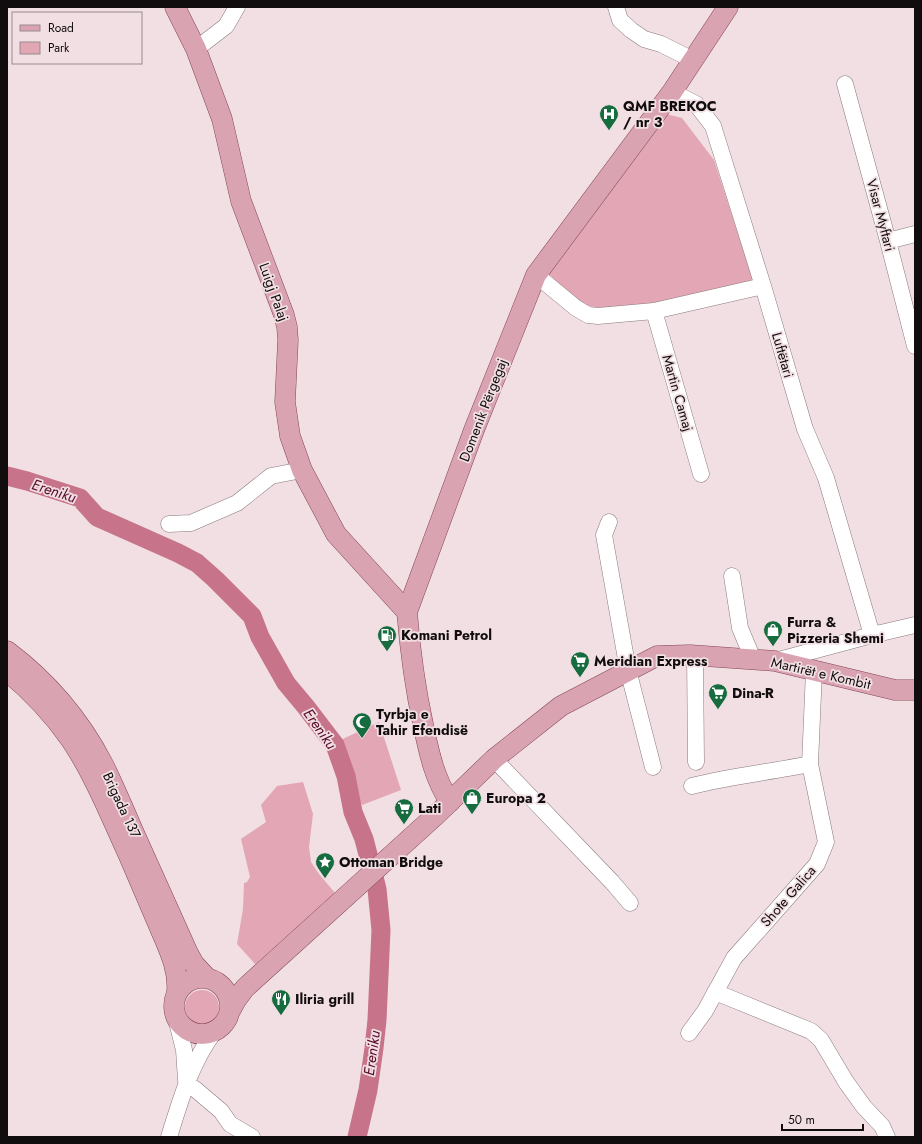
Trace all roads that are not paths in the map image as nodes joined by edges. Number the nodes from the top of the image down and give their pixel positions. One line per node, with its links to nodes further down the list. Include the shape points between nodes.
1 (175, 7): 5 (main road, Luigj Palaj)
2 (237, 7): 5 (street, via 226,26)
3 (616, 7): 6 (street, via 620,20 644,39 661,44)
4 (728, 7): 6 (main road, Domenik Përgegaj)
5 (196, 49): 15 (main road, Luigj Palaj, via 222,118 241,201 284,314 288,340 285,402 290,436)
6 (693, 60): 8 (main road, Domenik Përgegaj)
7 (845, 84): 10 (street, Visar Myftari)
8 (672, 92): 11 (main road, Domenik Përgegaj); 12 (street, Luftëtari, via 696,104 713,126)
9 (915, 234): 10 (street)
10 (888, 241): 14 (street, Visar Myftari)
11 (536, 275): 13 (street, via 567,302 588,315); 20 (main road, Domenik Përgegaj, via 474,430)
12 (763, 286): 13 (street); 22 (street, Luftëtari, via 805,428 826,478)
13 (654, 311): 16 (street, Martin Camaj)
14 (915, 346)
15 (302, 470): 18 (street, via 271,476 237,503 191,523); 20 (main road, Luigj Palaj, via 336,534)
16 (701, 474)
17 (609, 522): 27 (street, via 604,535)
18 (169, 524)
19 (732, 576): 25 (street, via 740,628)
20 (407, 612): 36 (main road, Domenik Përgegaj, via 417,694 432,766)
21 (915, 625): 22 (street)
22 (872, 634): 26 (street)
23 (7, 651): 39 (main road, Brigada 137, via 59,700 93,747 111,781 188,953 194,964)
24 (695, 655): 25 (main road, Martirët e Kombit); 27 (main road, Martirët e Kombit, via 657,656); 32 (street)
25 (753, 660): 26 (main road, Martirët e Kombit)
26 (775, 661): 29 (main road, Martirët e Kombit)
27 (628, 670): 31 (main road, Martirët e Kombit, via 561,706); 34 (street)
28 (7, 671): 40 (main road, Brigada 137, via 55,719 89,770 173,959 178,981)
29 (814, 671): 30 (main road, Martirët e Kombit, via 895,690); 33 (street, Shote Galica)
30 (915, 690)
31 (494, 759): 36 (main road, Martirët e Kombit); 37 (street)
32 (696, 762)
33 (810, 764): 35 (street); 41 (street, Shote Galica, via 826,842 817,864 734,958)
34 (653, 767)
35 (692, 786)
36 (450, 802): 38 (main road, Martirët e Kombit)
37 (630, 903)
38 (269, 967): 39 (main road, via 227,979); 42 (main road, Martirët e Kombit, via 239,994)
39 (210, 979): 40 (main road, via 190,980); 42 (main road, Brigada 137, via 227,992)
40 (177, 992): 43 (main road, Brigada 137, via 174,1001)
41 (715, 992): 45 (street, Shote Galica); 49 (street, via 811,1031 821,1040 846,1082 882,1126)
42 (230, 1011): 44 (main road, via 222,1027)
43 (176, 1018): 44 (main road, via 181,1026 193,1033); 46 (street, via 184,1050)
44 (214, 1032): 46 (street)
45 (689, 1033)
46 (186, 1084): 47 (street); 48 (street, via 221,1111 230,1124)
47 (169, 1137)
48 (252, 1137)
49 (887, 1137)

